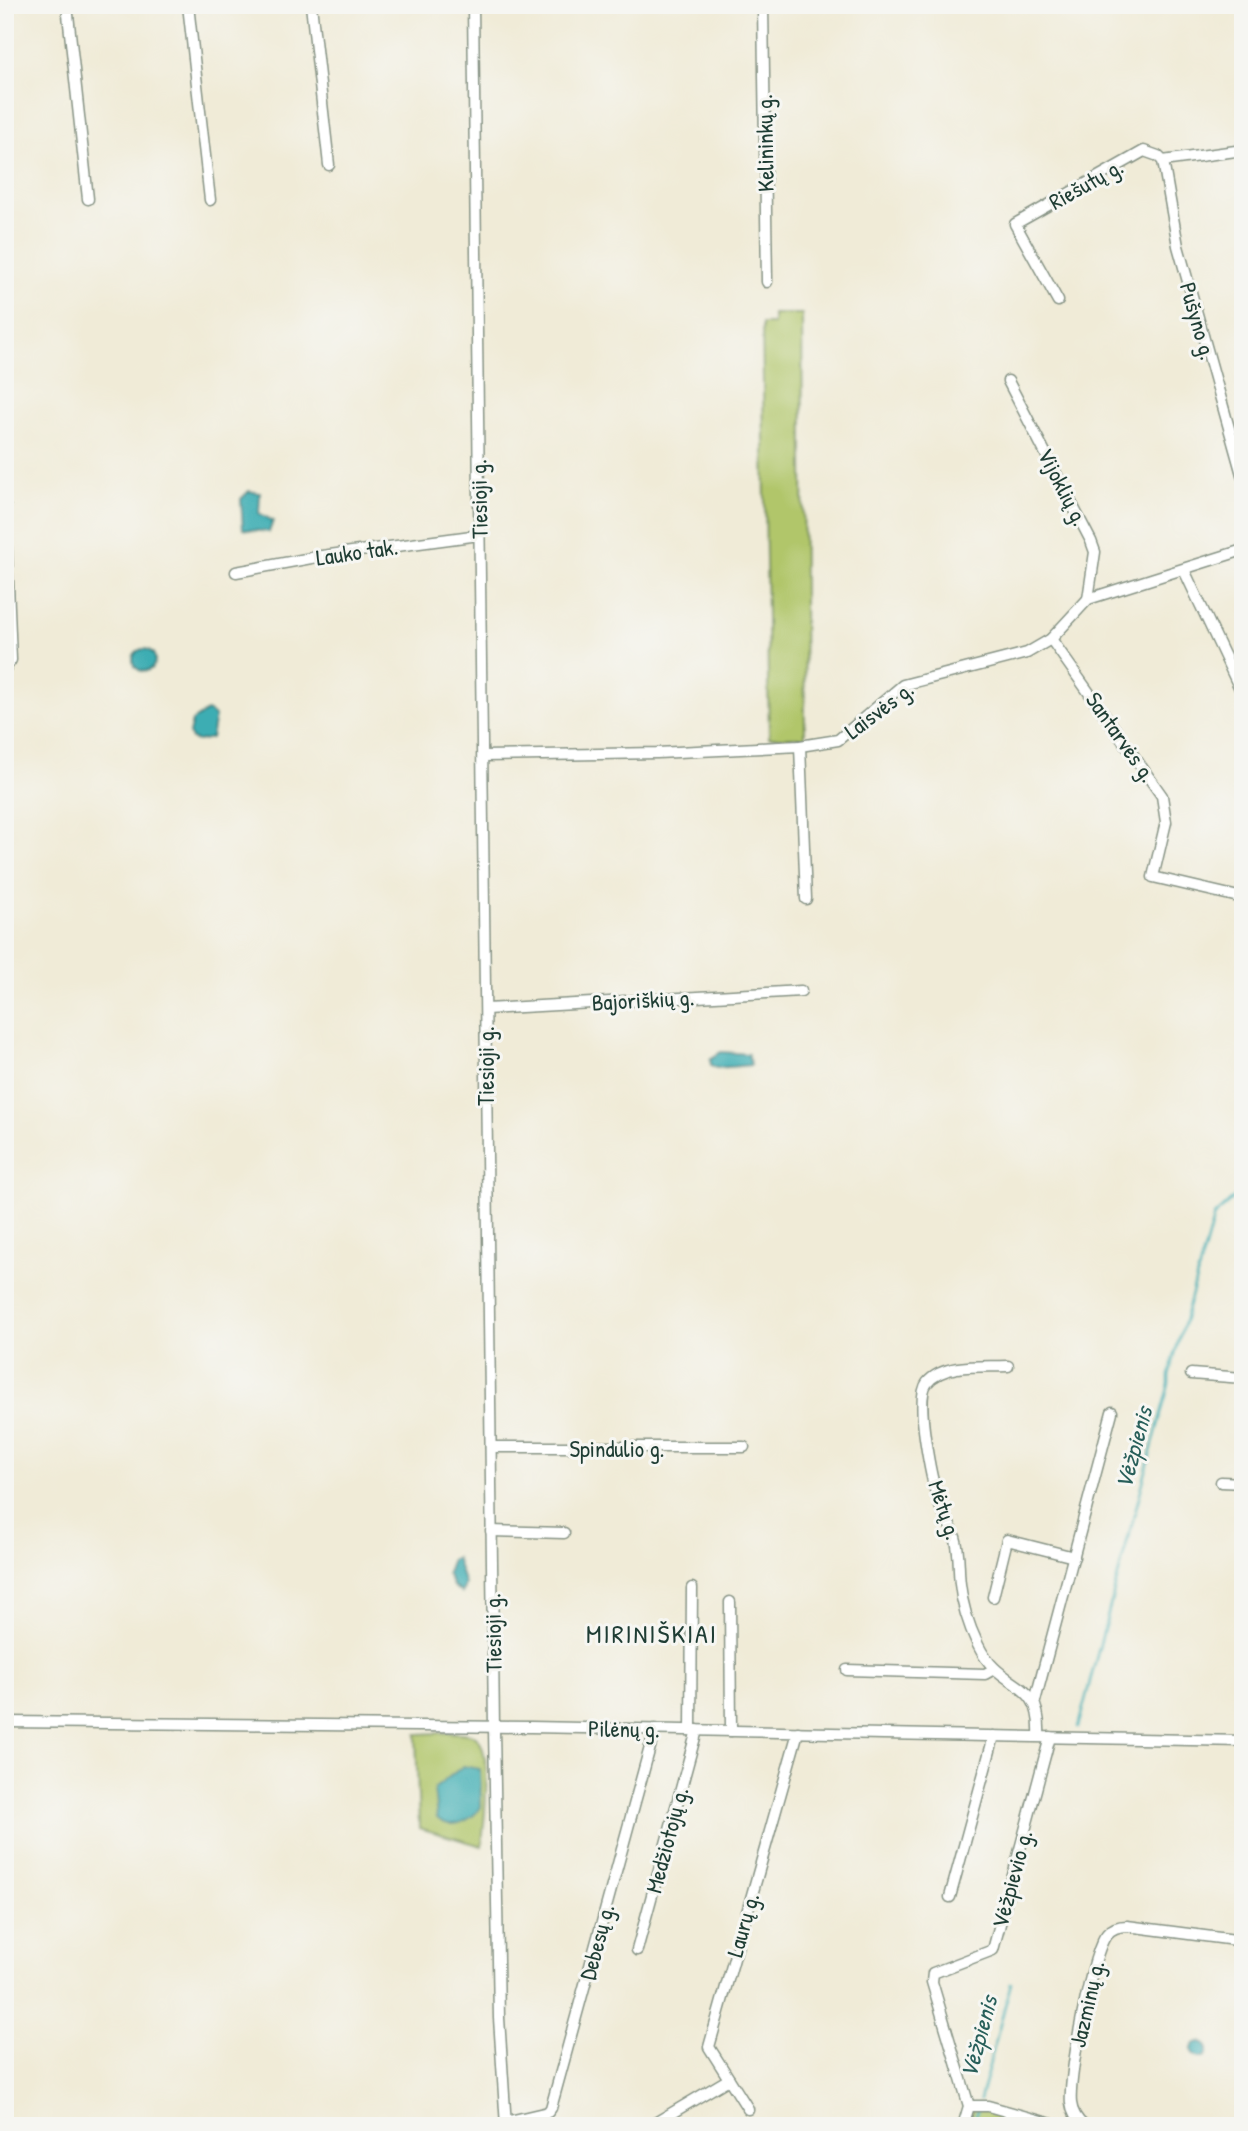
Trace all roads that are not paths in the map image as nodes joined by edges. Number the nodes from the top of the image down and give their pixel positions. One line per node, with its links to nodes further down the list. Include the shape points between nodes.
1 (67, 5): 9 (street)
2 (188, 5): 10 (street)
3 (311, 5): 8 (street)
4 (473, 5): 16 (street, Tiesioji g.)
5 (763, 5): 11 (street, Kelininkų g.)
6 (1243, 150): 7 (street, Riešutų g.)
7 (1163, 161): 12 (street, Riešutų g., via 1144,151 1015,224); 14 (street, Pušyno g., via 1178,246)
8 (330, 165)
9 (88, 199)
10 (210, 200)
11 (767, 282)
12 (1058, 301)
13 (1008, 381): 20 (street, Vijoklių g., via 1091,541 1095,552)
14 (1243, 478)
15 (5, 506): 22 (street)
16 (479, 535): 19 (street, Lauko tak.); 25 (street, Tiesioji g.)
17 (1243, 550): 18 (street)
18 (1184, 570): 20 (street); 23 (street)
19 (236, 572)
20 (1088, 599): 21 (street, Laisvės g.)
21 (1051, 639): 24 (street, Laisvės g., via 1010,660 916,680 893,693 847,735); 26 (street, Santarvės g., via 1162,796 1166,822 1153,877)
22 (8, 665)
23 (1242, 692)
24 (800, 746): 25 (street, Laisvės g.); 27 (street)
25 (483, 756): 29 (street, Tiesioji g.)
26 (1243, 898)
27 (806, 899)
28 (801, 991): 29 (street, Bajoriškių g.)
29 (486, 1009): 34 (street, Tiesioji g.)
30 (1008, 1366): 44 (street, Mėtų g., via 940,1373 926,1384 921,1405 939,1502 959,1552 966,1616)
31 (1191, 1374): 32 (street)
32 (1243, 1378)
33 (1112, 1412): 40 (street)
34 (491, 1447): 35 (street, Spindulio g.); 38 (street, Tiesioji g.)
35 (744, 1447)
36 (1221, 1482): 37 (street)
37 (1243, 1483)
38 (491, 1531): 39 (street); 48 (street, Tiesioji g.)
39 (565, 1533)
40 (1074, 1557): 42 (street, via 1007,1540); 46 (street)
41 (692, 1588): 50 (street, Medžiotojų g.)
42 (993, 1597)
43 (730, 1602): 51 (street)
44 (993, 1669): 45 (street, via 985,1674); 46 (street, Mėtų g.)
45 (847, 1670)
46 (1035, 1701): 54 (street)
47 (5, 1722): 48 (street, Pilėnų g.)
48 (494, 1728): 49 (street, Pilėnų g.); 62 (street, Tiesioji g., via 499,2018)
49 (655, 1729): 50 (street, Pilėnų g.); 62 (street, Debesų g., via 551,2108)
50 (694, 1730): 51 (street, Pilėnų g.); 58 (street, Medžiotojų g.)
51 (732, 1731): 52 (street, Pilėnų g.)
52 (798, 1732): 53 (street, Pilėnų g.); 59 (street, Laurų g., via 709,2047)
53 (994, 1736): 54 (street, Pilėnų g.); 56 (street)
54 (1044, 1736): 55 (street, Pilėnų g.); 60 (street, Vėžpievio g., via 993,1950 933,1973)
55 (1243, 1741)
56 (950, 1897)
57 (1243, 1941): 63 (street, Jazminų g., via 1127,1926 1107,1934 1097,1954 1071,2076 1071,2106)
58 (637, 1950)
59 (729, 2079): 61 (street, Laurų g.); 64 (street)
60 (968, 2106): 65 (street); 66 (street, via 988,2106)
61 (748, 2109)
62 (506, 2124)
63 (1081, 2125)
64 (650, 2126)
65 (964, 2126)
66 (1059, 2126)

